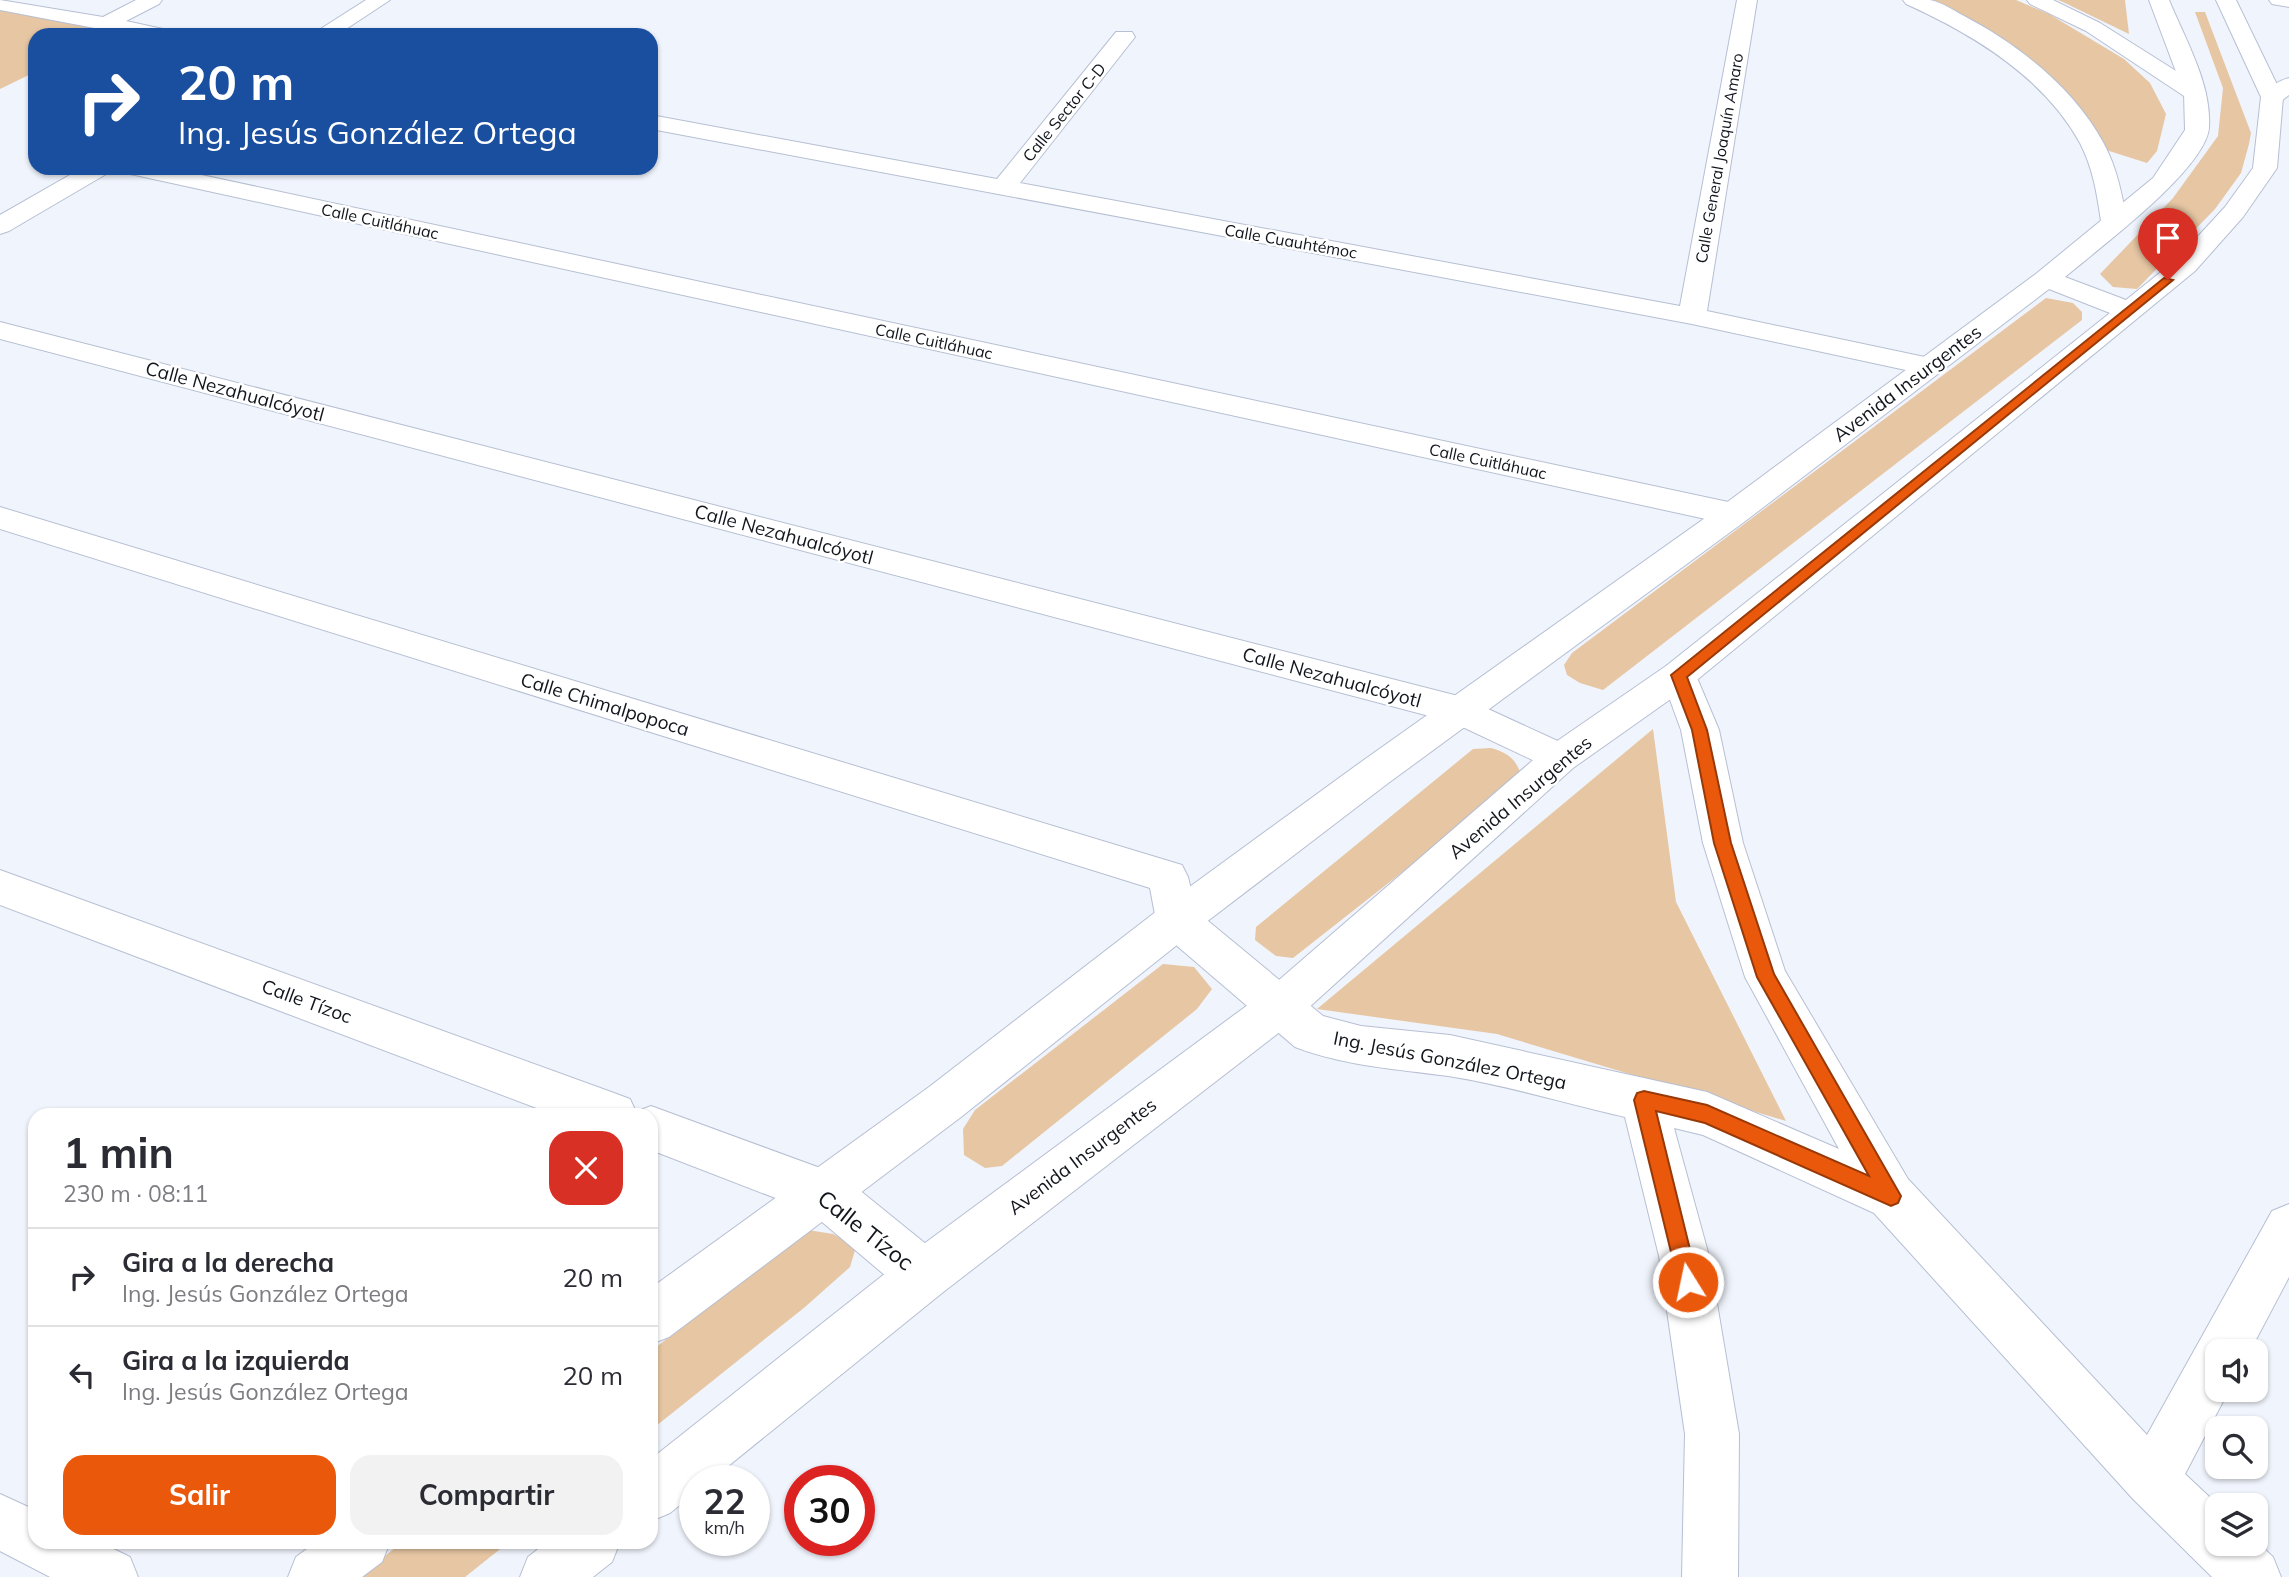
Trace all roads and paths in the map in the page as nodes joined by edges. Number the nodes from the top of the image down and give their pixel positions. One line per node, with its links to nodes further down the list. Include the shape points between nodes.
1 (152, 0): 11 (street)
2 (380, 0): 13 (street)
3 (1747, 0): 25 (street, Calle General Joaquín Amaro)
4 (1913, 0): 21 (street, via 1980,34 2027,67 2060,100 2087,135 2104,172)
5 (2037, 0): 16 (street, via 2093,27)
6 (2159, 0): 16 (street, Avenida Insurgentes)
7 (2226, 0): 15 (street, Avenida Insurgentes)
8 (2279, 0): 9 (street)
9 (2289, 1)
10 (0, 4): 11 (street)
11 (105, 24): 12 (street)
12 (126, 28)
13 (334, 28)
14 (1124, 37): 20 (street, Calle Sector C-D)
15 (2280, 91): 24 (street, Avenida Insurgentes, via 2265,168 2234,212 2186,265)
16 (2195, 93): 21 (street, Avenida Insurgentes, via 2197,130 2185,151 2162,183)
17 (658, 123): 20 (street, Calle Cuauhtémoc)
18 (87, 175): 22 (street)
19 (167, 175): 28 (street, Calle Cuitláhuac)
20 (1004, 187): 25 (street, Calle Cuauhtémoc)
21 (2114, 221): 23 (street, Avenida Insurgentes)
22 (0, 226)
23 (2046, 279): 24 (street); 27 (street, Avenida Insurgentes)
24 (2132, 311): 30 (street, Avenida Insurgentes)
25 (1692, 316): 27 (street, Calle Cuauhtémoc)
26 (0, 330): 31 (street, Calle Nezahualcóyotl)
27 (1929, 366): 28 (street, Avenida Insurgentes)
28 (1733, 514): 31 (street, Avenida Insurgentes)
29 (0, 518): 34 (street, Calle Chimalpopoca, via 1168,877)
30 (1679, 675): 32 (street, Avenida Insurgentes); 40 (street, via 1700,730 1723,843 1766,977)
31 (1462, 711): 32 (street, Calle Nezahualcóyotl); 34 (street, Avenida Insurgentes)
32 (1560, 758): 35 (street, Avenida Insurgentes)
33 (0, 887): 37 (street, Calle Tízoc)
34 (1177, 920): 35 (street, Ing. Jesús González Ortega); 39 (street, Avenida Insurgentes)
35 (1279, 1007): 36 (street, Ing. Jesús González Ortega, via 1311,1033 1349,1043 1450,1056); 42 (street, Avenida Insurgentes)
36 (1644, 1100): 40 (street, Ing. Jesús González Ortega, via 1707,1114); 58 (street, via 1684,1256 1712,1434)
37 (595, 1108)
38 (658, 1132): 39 (street, Calle Tízoc)
39 (825, 1193): 42 (street, Calle Tízoc); 43 (street, Avenida Insurgentes)
40 (1891, 1196): 46 (street)
41 (2289, 1228): 44 (street)
42 (923, 1275): 47 (street, Avenida Insurgentes)
43 (658, 1314)
44 (2229, 1339)
45 (2205, 1382): 46 (street)
46 (2152, 1480): 49 (street)
47 (658, 1488)
48 (0, 1522): 50 (street)
49 (2205, 1531)
50 (28, 1536)
51 (54, 1549): 55 (street)
52 (353, 1549): 56 (street)
53 (583, 1549): 57 (street)
54 (2231, 1556): 59 (street)
55 (110, 1577)
56 (316, 1577)
57 (548, 1577)
58 (1710, 1577)
59 (2253, 1577)

